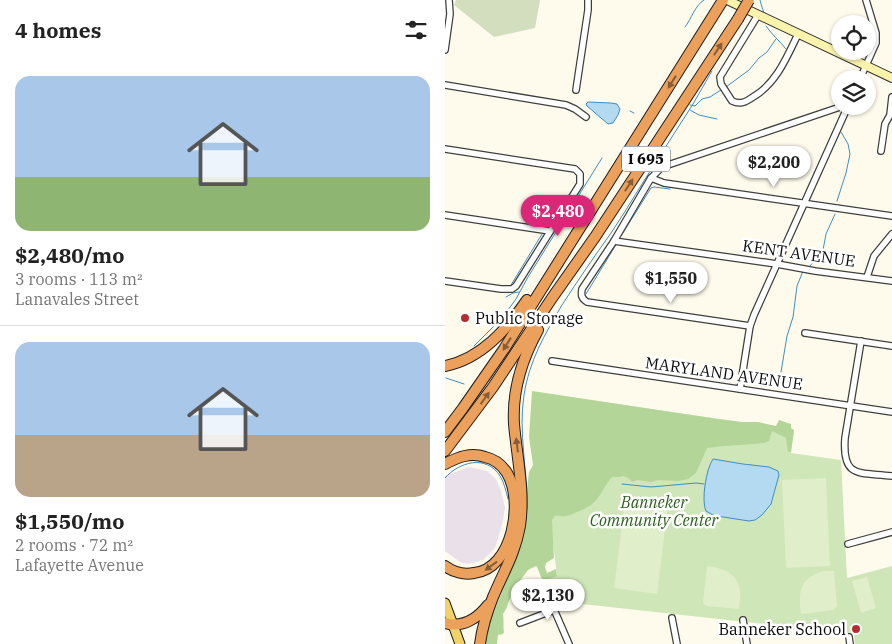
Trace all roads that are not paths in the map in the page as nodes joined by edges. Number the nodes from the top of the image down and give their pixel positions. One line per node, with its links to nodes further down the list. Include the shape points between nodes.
1 (449, 0): 9 (street)
2 (588, 0): 14 (street)
3 (723, 0): 23 (highway, I 695, one-way to 23)
4 (727, 0): 7 (main road)
5 (749, 0): 28 (highway, I 695, one-way to 5, bridge)
6 (866, 0): 10 (street, via 877,38)
7 (758, 15): 8 (main road); 8 (street, via 720,77 731,101 744,102 766,88 780,70)
8 (798, 34): 10 (main road)
9 (445, 50)
10 (866, 66): 11 (street); 12 (main road)
11 (864, 70)
12 (892, 78)
13 (445, 85): 18 (street, via 566,105)
14 (576, 90)
15 (892, 97): 20 (street)
16 (831, 110): 21 (street, via 669,164)
17 (844, 115): 22 (street)
18 (585, 117)
19 (445, 149): 26 (street, via 575,169 581,174 580,184)
20 (881, 150)
21 (651, 178): 22 (street, via 664,183); 29 (street)
22 (805, 203): 25 (street); 30 (street)
23 (589, 214): 39 (highway, via 509,324 477,353); 43 (highway, I 695, one-way to 43, via 504,350)
24 (445, 215): 26 (street)
25 (892, 216)
26 (550, 231): 32 (street, via 511,289)
27 (892, 234): 31 (street, via 874,256)
28 (595, 237): 44 (highway, I 695, one-way to 28, via 493,388); 51 (highway, one-way to 28, via 514,550 521,518 522,493 514,411 518,377 534,337)
29 (614, 240): 30 (street, KENT AVENUE); 34 (street, via 584,284 583,300)
30 (777, 264): 31 (street, KENT AVENUE); 34 (street)
31 (867, 277): 33 (street, KENT AVENUE)
32 (445, 281)
33 (892, 281)
34 (750, 326): 40 (street)
35 (805, 333): 36 (street)
36 (861, 341): 37 (street); 41 (street)
37 (892, 346)
38 (552, 361): 40 (street, MARYLAND AVENUE)
39 (445, 366)
40 (740, 389): 41 (street, MARYLAND AVENUE)
41 (849, 405): 42 (street, MARYLAND AVENUE); 46 (street, via 844,447 848,466 857,472)
42 (892, 412)
43 (445, 432)
44 (445, 451)
45 (445, 464): 49 (highway, one-way to 49, via 472,455 495,461 507,472 513,490 514,513 507,543 494,565 471,574)
46 (892, 476)
47 (892, 532): 48 (street)
48 (848, 544)
49 (445, 566)
50 (546, 591): 53 (street)
51 (494, 596): 57 (highway, via 473,619 460,625); 60 (highway)
52 (445, 603): 57 (main road)
53 (554, 610): 56 (street); 61 (street)
54 (672, 618): 62 (street)
55 (743, 620): 63 (street)
56 (520, 623)
57 (449, 624): 59 (main road)
58 (849, 637): 64 (street)
59 (461, 644)
60 (480, 644)
61 (569, 644)
62 (677, 644)
63 (747, 644)
64 (850, 644)

